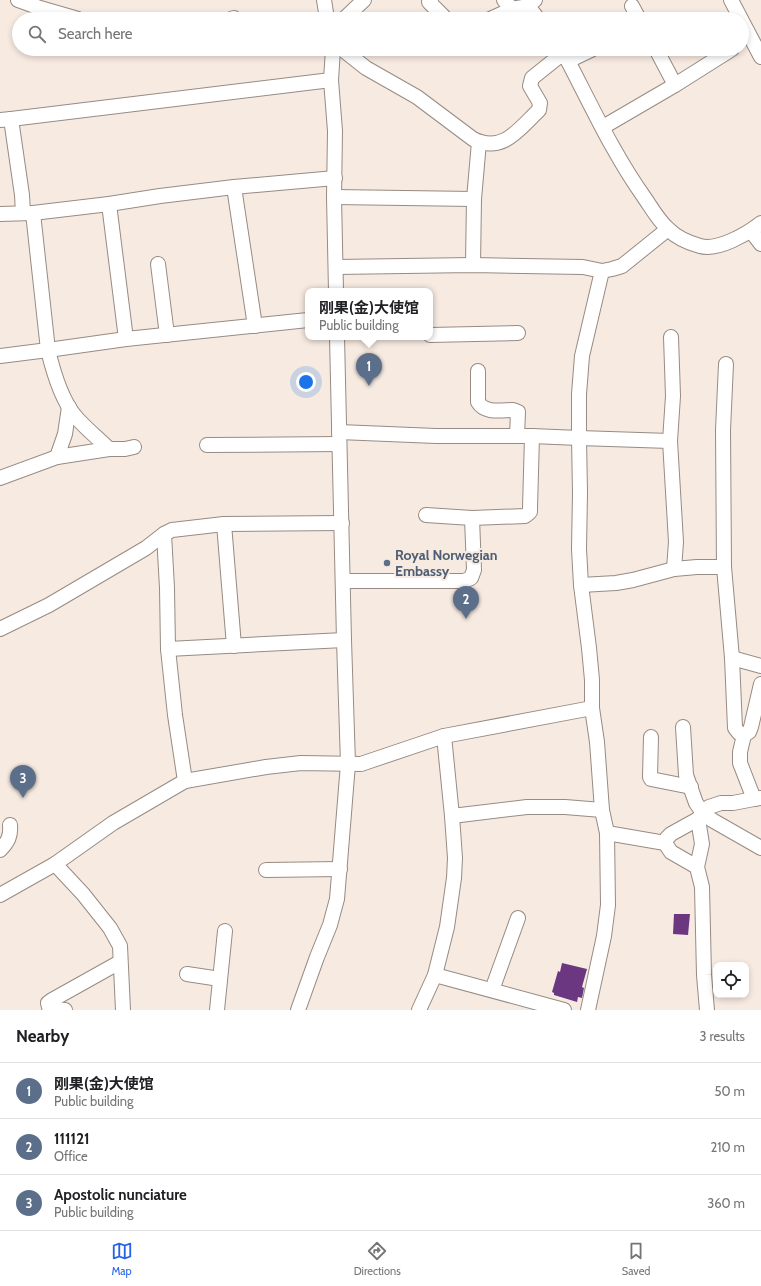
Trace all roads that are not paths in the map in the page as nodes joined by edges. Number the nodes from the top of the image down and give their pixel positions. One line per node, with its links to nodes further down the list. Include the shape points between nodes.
1 (18, 0): 9 (street)
2 (324, 0): 10 (street)
3 (364, 0): 11 (street)
4 (430, 0): 12 (street)
5 (731, 0): 15 (street)
6 (532, 3): 7 (street)
7 (508, 4): 13 (street)
8 (632, 6): 14 (street)
9 (54, 12)
10 (326, 12)
11 (351, 12)
12 (439, 12)
13 (498, 12)
14 (635, 12)
15 (737, 12)
16 (749, 43): 23 (street)
17 (332, 56): 24 (street)
18 (351, 56): 28 (street, via 366,68 417,97)
19 (562, 56): 28 (street, via 532,78 530,86 540,103 539,110 507,139 496,144)
20 (564, 56): 27 (street)
21 (660, 56): 25 (street)
22 (721, 56): 25 (street)
23 (761, 57)
24 (331, 80): 26 (street); 29 (street)
25 (675, 84): 27 (street)
26 (5, 120): 34 (street)
27 (603, 127): 37 (street, via 629,176)
28 (479, 142): 32 (street)
29 (335, 178): 30 (street); 31 (street)
30 (234, 187): 33 (street); 45 (street)
31 (334, 197): 32 (street); 41 (street)
32 (474, 199): 40 (street)
33 (109, 204): 34 (street); 50 (street)
34 (28, 213): 35 (street); 52 (street)
35 (0, 214)
36 (756, 227): 37 (street, via 723,244 713,246 701,246 680,238); 38 (street)
37 (668, 229): 42 (street, via 622,266)
38 (761, 244)
39 (158, 264): 47 (street)
40 (473, 264): 41 (street); 42 (street, via 583,267)
41 (336, 267): 43 (street)
42 (602, 271): 60 (street, via 582,356)
43 (336, 288)
44 (305, 320): 45 (street)
45 (255, 326): 47 (street)
46 (518, 333): 48 (street)
47 (167, 335): 50 (street)
48 (433, 335)
49 (671, 338): 61 (street, via 673,396)
50 (126, 339): 52 (street)
51 (338, 340): 59 (street)
52 (48, 350): 53 (street); 56 (street, via 52,370)
53 (0, 356)
54 (726, 364): 72 (street, via 723,430)
55 (478, 371): 57 (street, via 480,407 488,410 517,411)
56 (69, 407): 64 (street); 65 (street, via 65,434)
57 (516, 436): 58 (street); 59 (street)
58 (532, 436): 60 (street); 68 (street, via 530,512 525,516)
59 (339, 438): 62 (street); 69 (street)
60 (578, 438): 61 (street); 75 (street)
61 (670, 441): 73 (street, via 676,542)
62 (207, 445)
63 (134, 447): 64 (street)
64 (109, 448): 65 (street)
65 (57, 457): 66 (street)
66 (0, 478)
67 (426, 515): 68 (street)
68 (472, 518): 74 (street, via 474,570 471,578 464,581)
69 (342, 523): 70 (street); 74 (street)
70 (224, 524): 71 (street, via 172,530); 78 (street)
71 (164, 534): 76 (street, via 146,548 49,605); 79 (street)
72 (724, 567): 73 (street); 80 (street)
73 (674, 569): 75 (street, via 616,584)
74 (343, 581): 77 (street)
75 (581, 585): 83 (street, via 590,656)
76 (0, 629)
77 (344, 640): 78 (street); 88 (street)
78 (234, 646): 79 (street)
79 (168, 649): 89 (street)
80 (732, 658): 81 (street); 85 (street, via 735,728)
81 (761, 666)
82 (761, 684): 85 (street, via 751,727)
83 (592, 708): 86 (street); 92 (street)
84 (683, 727): 90 (street, via 686,775)
85 (744, 735): 91 (street, via 740,763)
86 (444, 736): 88 (street, via 361,764); 93 (street)
87 (651, 737): 90 (street, via 650,778)
88 (348, 764): 89 (street, via 301,763); 102 (street)
89 (185, 781): 100 (street, via 113,823)
90 (691, 788): 94 (street)
91 (758, 799): 94 (street, via 721,803 710,807)
92 (602, 810): 93 (street, via 527,806); 96 (street)
93 (452, 816): 109 (street, via 454,878 447,927)
94 (700, 816): 97 (street, via 671,834); 98 (street, via 712,820); 101 (street, via 702,844)
95 (10, 825): 99 (street, via 8,842)
96 (607, 833): 97 (street); 118 (street, via 608,905)
97 (665, 843): 101 (street, via 671,852)
98 (761, 848)
99 (0, 850)
100 (55, 864): 104 (street); 107 (street, via 110,928 120,946)
101 (697, 867): 119 (street, via 702,887)
102 (340, 869): 103 (street); 115 (street, via 337,899 330,925)
103 (266, 870)
104 (0, 895)
105 (518, 918): 111 (street)
106 (225, 931): 110 (street)
107 (120, 962): 112 (street, via 48,1003 53,1009); 113 (street)
108 (188, 974): 110 (street)
109 (435, 975): 111 (street); 116 (street)
110 (220, 979): 114 (street)
111 (492, 990): 117 (street)
112 (64, 1010)
113 (123, 1010)
114 (217, 1010)
115 (298, 1010)
116 (419, 1010)
117 (564, 1010)
118 (588, 1010)
119 (707, 1010)

